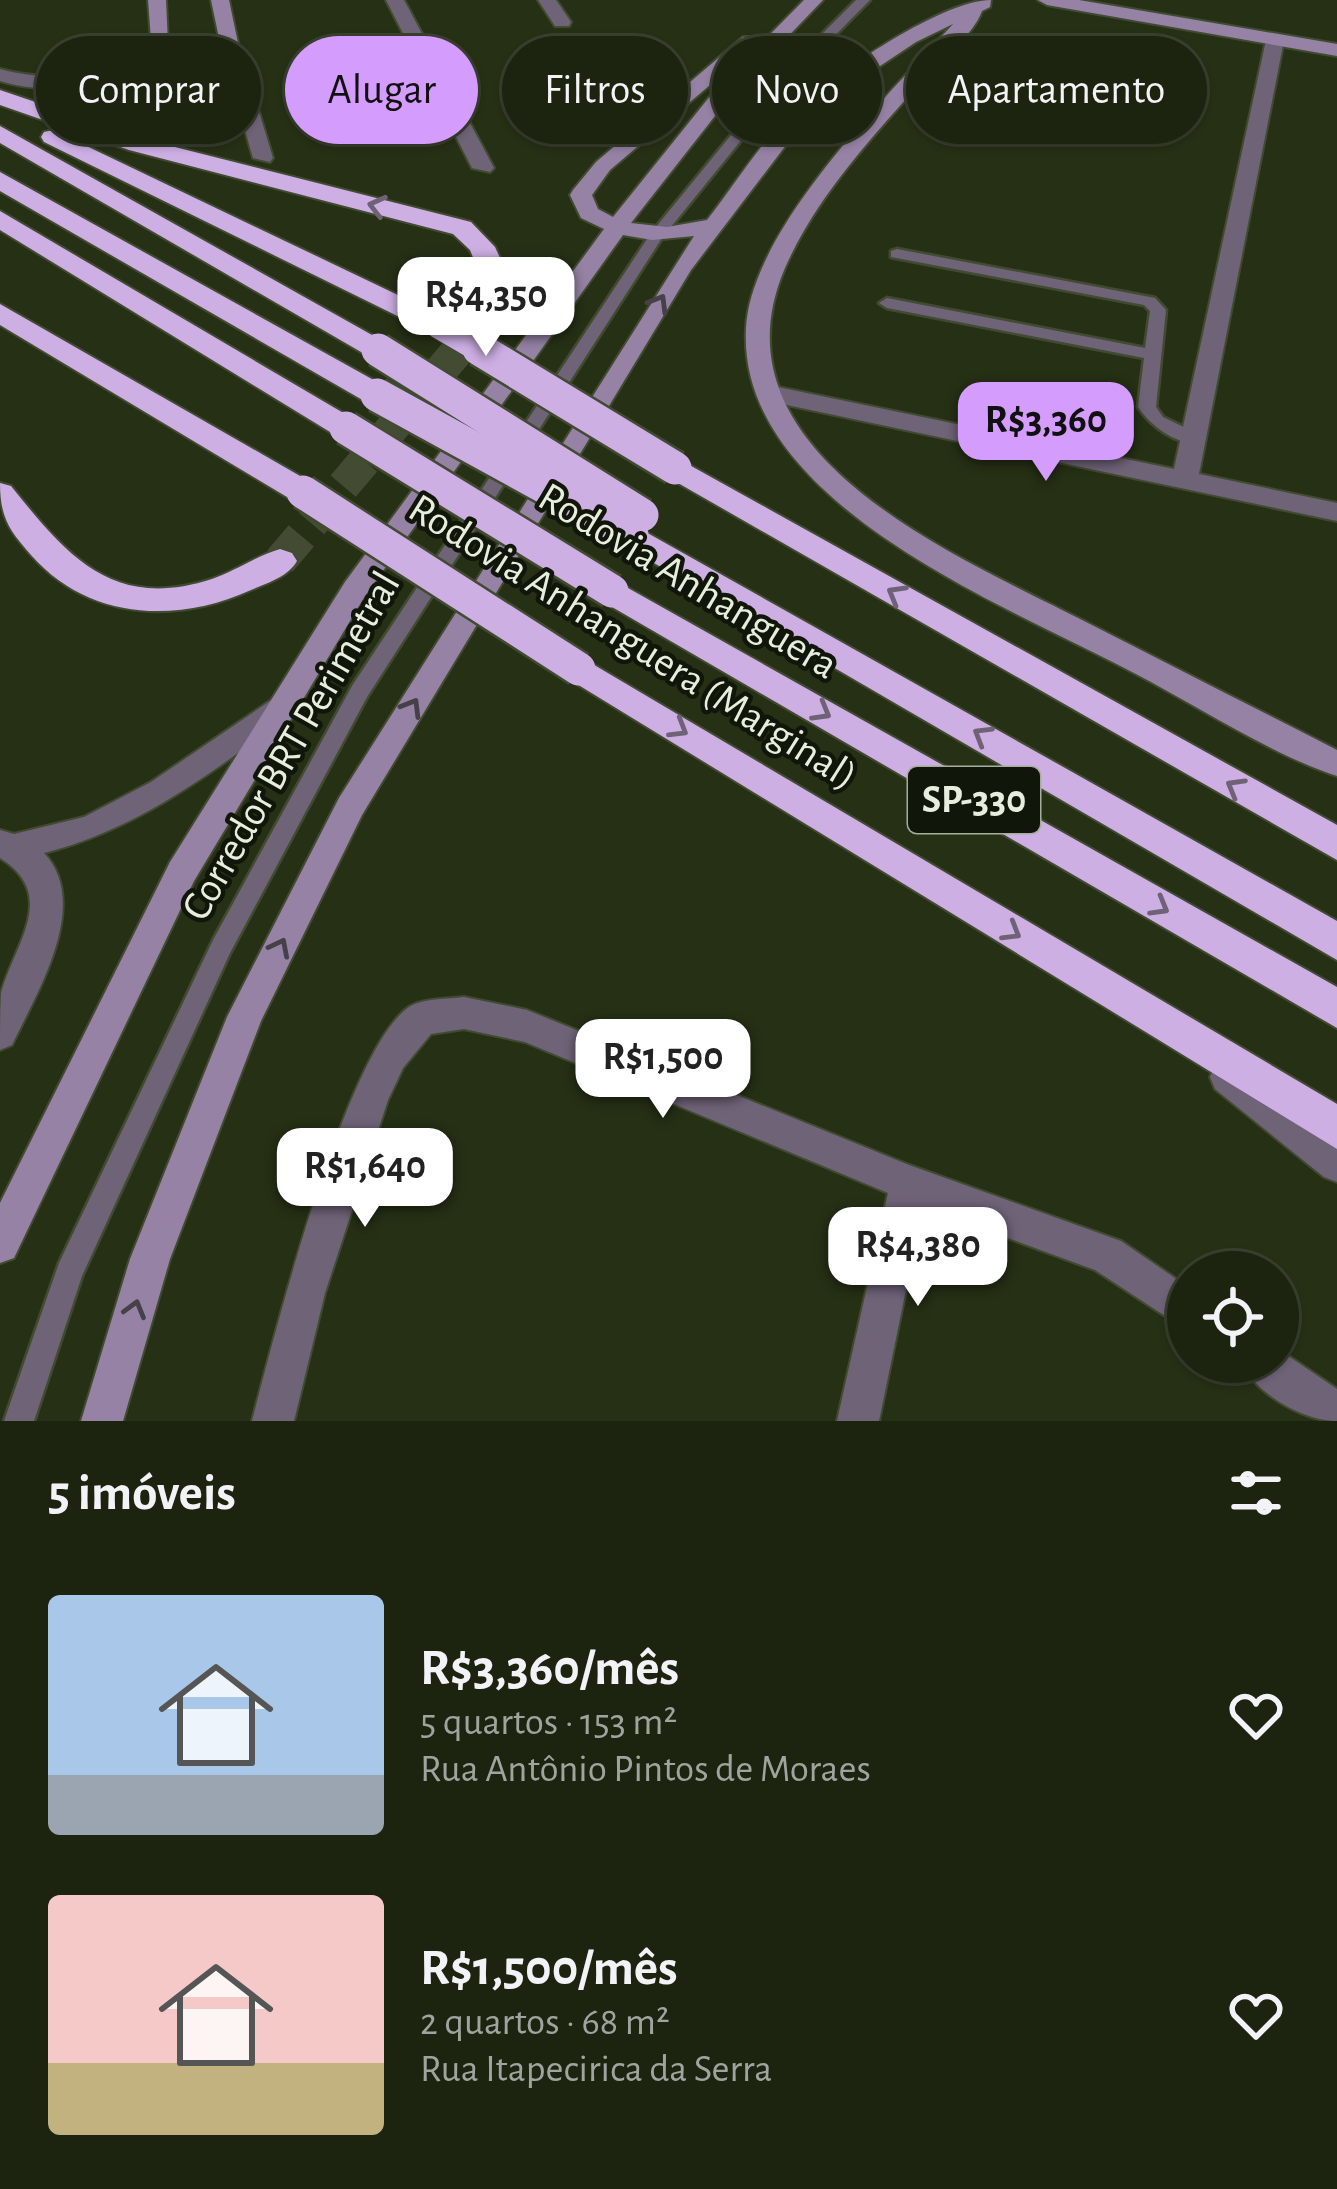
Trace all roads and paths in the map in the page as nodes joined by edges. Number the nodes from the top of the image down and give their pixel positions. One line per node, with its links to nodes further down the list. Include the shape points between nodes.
1 (157, 0): 10 (street)
2 (220, 0): 11 (street)
3 (394, 0): 21 (street)
4 (547, 0): 9 (street)
5 (864, 0): 26 (lane, Corredor BRT Perimetral, via 769,92)
6 (1047, 0): 12 (street)
7 (985, 1): 24 (street, via 909,38 831,91 792,124); 32 (street, via 863,136 778,260 758,338)
8 (805, 7): 25 (street, via 722,94); 25 (street, via 760,33 586,185 580,202)
9 (562, 22)
10 (158, 36)
11 (228, 36)
12 (1275, 40): 13 (street); 33 (street)
13 (1337, 50)
14 (0, 75): 15 (street)
15 (36, 84)
16 (0, 97): 30 (highway, one-way to 16, via 498,284 482,247 462,228 138,145)
17 (0, 110): 41 (highway, one-way to 17, bridge, via 438,325)
18 (0, 134): 37 (highway, bridge, via 378,350)
19 (259, 144): 20 (street)
20 (263, 158)
21 (483, 168)
22 (0, 180): 37 (highway, Rodovia Anhanguera / SP-330, bridge, via 377,395)
23 (0, 219): 44 (highway, Rodovia Anhanguera / SP-330, one-way to 44, bridge, via 612,591)
24 (717, 224): 26 (street); 55 (street, one-way to 24, via 150,1259 244,1016 350,807 681,268)
25 (617, 227): 26 (street); 39 (street, via 355,589)
26 (656, 236): 54 (lane, Corredor BRT Perimetral, via 358,692 220,947 69,1273)
27 (897, 254): 31 (lane, via 1143,297 1158,310)
28 (887, 303): 31 (lane)
29 (0, 313): 45 (highway, Rodovia Anhanguera (Marginal), one-way to 45, bridge)
30 (480, 325)
31 (1154, 355): 33 (lane, via 1150,412)
32 (768, 394): 34 (street); 40 (street, via 830,482 909,538)
33 (1194, 440): 34 (street)
34 (1185, 481): 36 (street)
35 (0, 494): 38 (highway, via 70,574 141,600 192,598 245,583)
36 (1337, 512)
37 (639, 526): 43 (highway, Rodovia Anhanguera / SP-330, one-way to 37)
38 (280, 561)
39 (286, 702): 42 (street, via 162,791 91,829); 50 (street, via 182,872)
40 (1337, 764)
41 (1337, 844)
42 (6, 845): 46 (street, via 44,876 48,906)
43 (1337, 943)
44 (1337, 1009)
45 (1162, 1024): 47 (highway, Rodovia Anhanguera (Marginal)); 48 (street)
46 (0, 1034)
47 (1337, 1128)
48 (1337, 1164)
49 (909, 1183): 51 (street, via 1107,1255); 56 (street, via 527,1026 464,1013 421,1019 390,1056 370,1099); 57 (street)
50 (0, 1244)
51 (1167, 1296)
52 (1292, 1383): 53 (street)
53 (1337, 1414)
54 (19, 1421)
55 (102, 1421)
56 (272, 1421)
57 (858, 1421)

